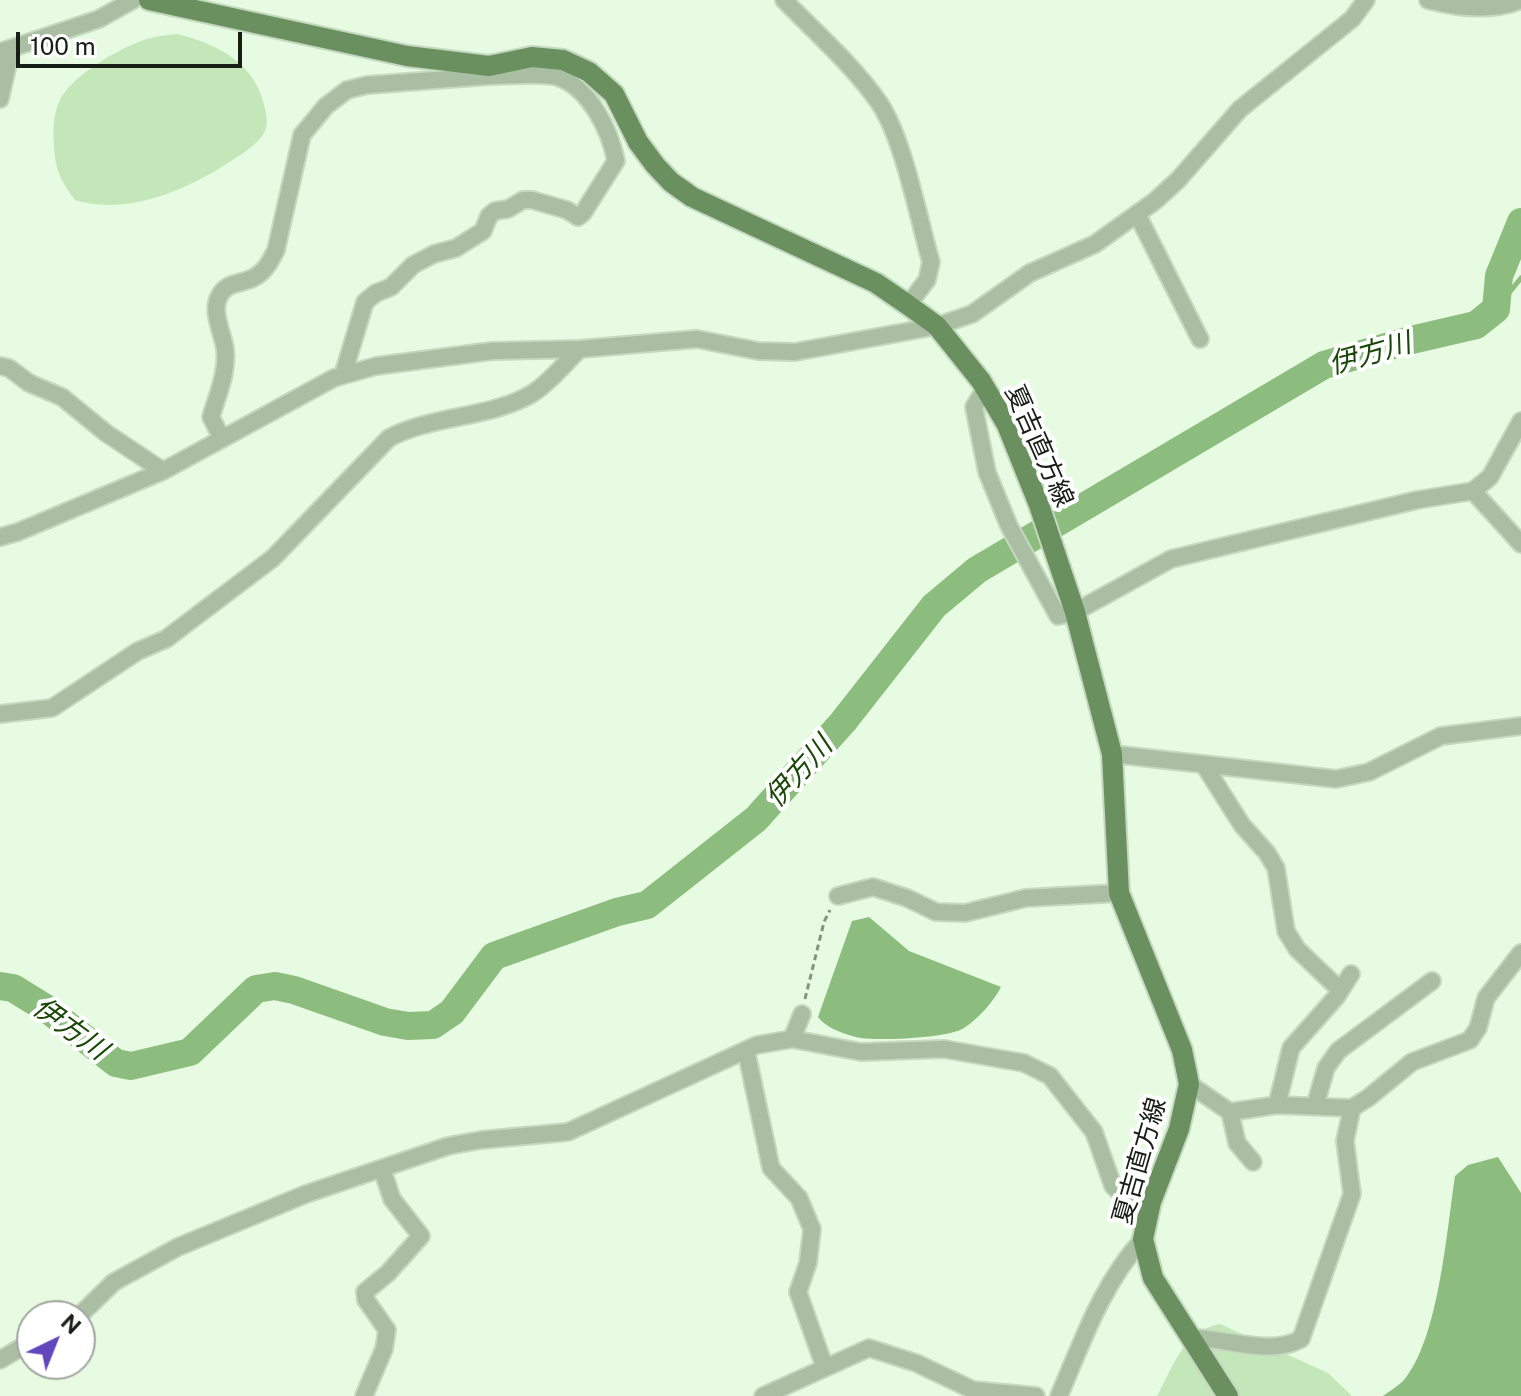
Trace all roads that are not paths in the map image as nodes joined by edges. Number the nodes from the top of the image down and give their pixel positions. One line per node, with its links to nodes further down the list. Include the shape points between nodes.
1 (133, 0): 7 (street, via 99,19)
2 (149, 0): 8 (main road, 夏吉直方線)
3 (784, 0): 11 (street, via 879,104 894,131 931,262 927,280)
4 (1366, 0): 10 (street, via 1352,19 1240,109 1178,180)
5 (1428, 0): 6 (street, via 1494,8)
6 (1521, 0)
7 (5, 51): 9 (street)
8 (489, 71): 11 (main road, 夏吉直方線, via 532,57 563,60 589,72 614,94 638,142 681,190 876,283); 16 (street, via 556,76 572,84 589,100 616,161 578,217 532,200 495,211 483,231 413,265 391,287 376,293 365,302); 19 (street, via 347,90 302,135 268,267 218,297 226,352 211,417)
9 (0, 99)
10 (1137, 214): 12 (street, via 1095,244 1030,273 972,314); 13 (street)
11 (908, 305): 12 (main road, 夏吉直方線)
12 (937, 326): 14 (street, via 795,352 697,339); 17 (main road, 夏吉直方線)
13 (1200, 339)
14 (580, 349): 16 (street, via 492,351); 25 (street, via 533,393 407,428 389,438 273,558 166,639 138,651 52,708)
15 (0, 366): 20 (street, via 62,397)
16 (343, 375): 19 (street)
17 (985, 389): 24 (main road, 夏吉直方線, via 1007,425); 24 (street, via 974,407 987,472 1009,526 1058,616)
18 (1521, 421): 21 (street, via 1490,477)
19 (222, 439): 20 (street)
20 (163, 471): 22 (street)
21 (1473, 491): 23 (street); 24 (street, via 1171,559)
22 (0, 537)
23 (1521, 544)
24 (1075, 612): 27 (main road, 夏吉直方線)
25 (0, 714)
26 (1521, 726): 28 (street, via 1441,736 1369,772 1336,779)
27 (1112, 754): 28 (street); 29 (main road, 夏吉直方線)
28 (1204, 765): 34 (street, via 1276,868 1286,931 1297,949)
29 (1119, 893): 30 (street, via 1026,898 965,913 936,912 873,887); 38 (main road, 夏吉直方線, via 1182,1050)
30 (838, 896)
31 (1521, 953): 41 (street, via 1486,998 1470,1040 1412,1062)
32 (1351, 974): 34 (street)
33 (1432, 981): 40 (street, via 1338,1051 1326,1068)
34 (1340, 990): 39 (street, via 1291,1048)
35 (802, 1014): 36 (street)
36 (792, 1039): 37 (street); 45 (street, via 861,1052 944,1049 1024,1063 1050,1076 1094,1132 1113,1186 1124,1196)
37 (746, 1050): 44 (street, via 568,1132 448,1146); 49 (street, via 771,1168 799,1198 812,1229 798,1292)
38 (1189, 1084): 42 (street); 45 (main road, 夏吉直方線, via 1179,1129)
39 (1277, 1105): 40 (street); 42 (street)
40 (1315, 1106): 41 (street)
41 (1352, 1108): 48 (street, via 1345,1141 1352,1194 1301,1339 1268,1347)
42 (1230, 1112): 43 (street, via 1237,1143)
43 (1253, 1162)
44 (382, 1169): 47 (street, via 178,1247 114,1282); 50 (street, via 392,1199 421,1236 365,1292 387,1330)
45 (1151, 1202): 46 (main road, 夏吉直方線)
46 (1143, 1239): 48 (main road, 夏吉直方線, via 1153,1278); 53 (street, via 1104,1292)
47 (95, 1300)
48 (1189, 1338): 54 (main road, 夏吉直方線)
49 (825, 1368): 51 (street); 52 (street, via 869,1348 973,1390)
50 (364, 1396)
51 (763, 1396)
52 (1036, 1396)
53 (1059, 1396)
54 (1228, 1396)

